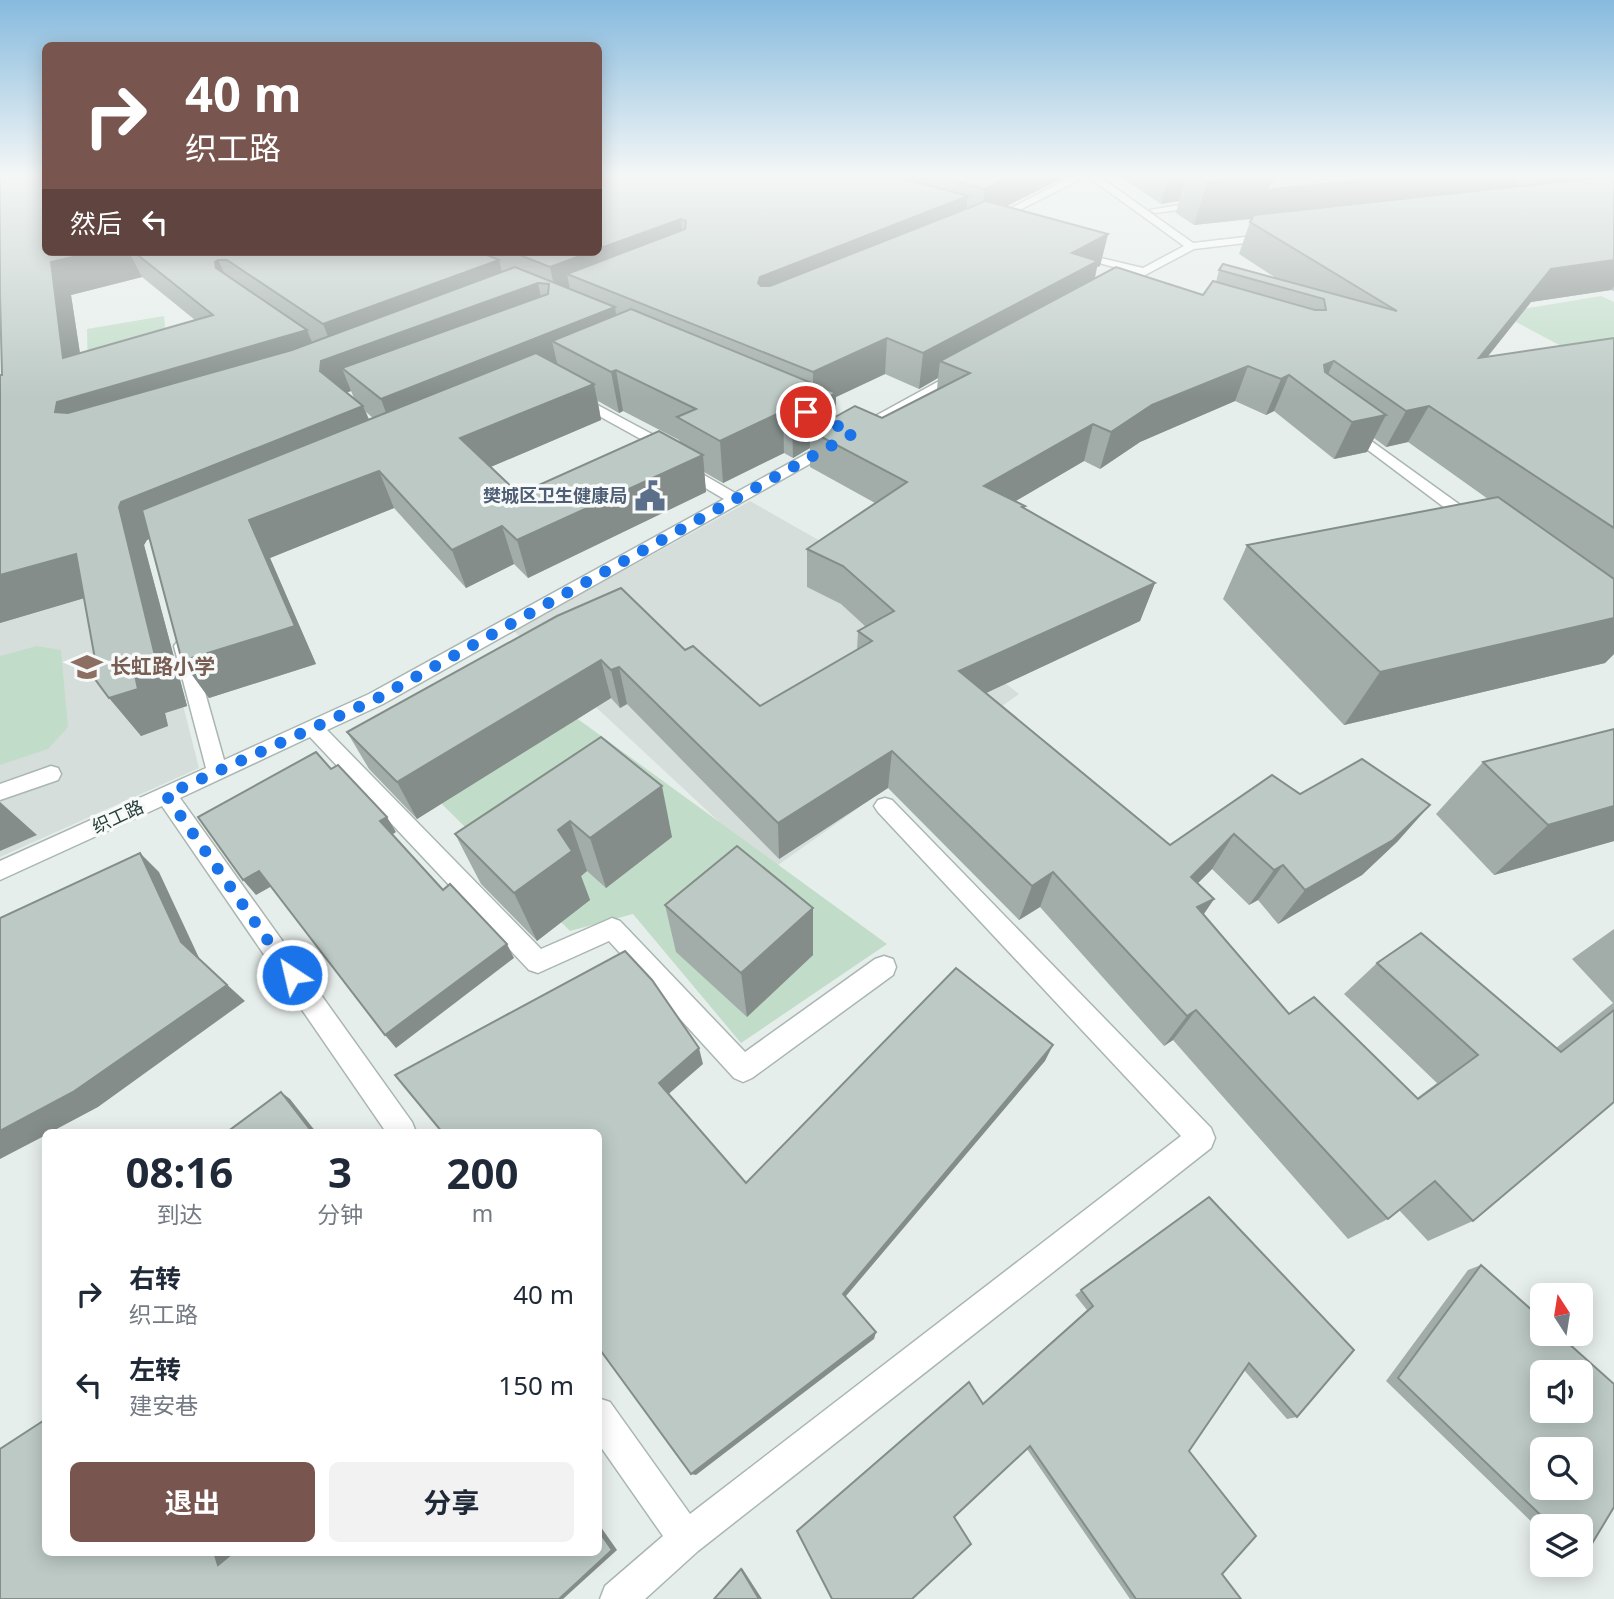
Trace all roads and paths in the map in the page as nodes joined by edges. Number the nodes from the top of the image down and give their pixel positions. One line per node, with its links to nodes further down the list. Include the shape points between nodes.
1 (1186, 249): 3 (street)
2 (1069, 251): 3 (street)
3 (1144, 272): 4 (street, via 1130,286)
4 (1105, 294)
5 (972, 367): 8 (street, 织工路, via 847,430)
6 (568, 393): 8 (street, via 676,453 665,458)
7 (1338, 420): 9 (street)
8 (735, 499): 11 (street, 织工路, via 376,699)
9 (1492, 536)
10 (177, 625): 12 (street)
11 (313, 728): 12 (street, 织工路); 18 (street, via 538,962 612,928 743,1069)
12 (217, 772): 15 (street, 织工路)
13 (51, 774): 14 (street)
14 (0, 792)
15 (166, 795): 17 (street, 织工路); 19 (street)
16 (886, 806): 21 (street, via 1200,1138)
17 (0, 871)
18 (884, 967)
19 (400, 1129)
20 (602, 1420): 21 (street)
21 (686, 1539): 22 (street)
22 (618, 1599)

